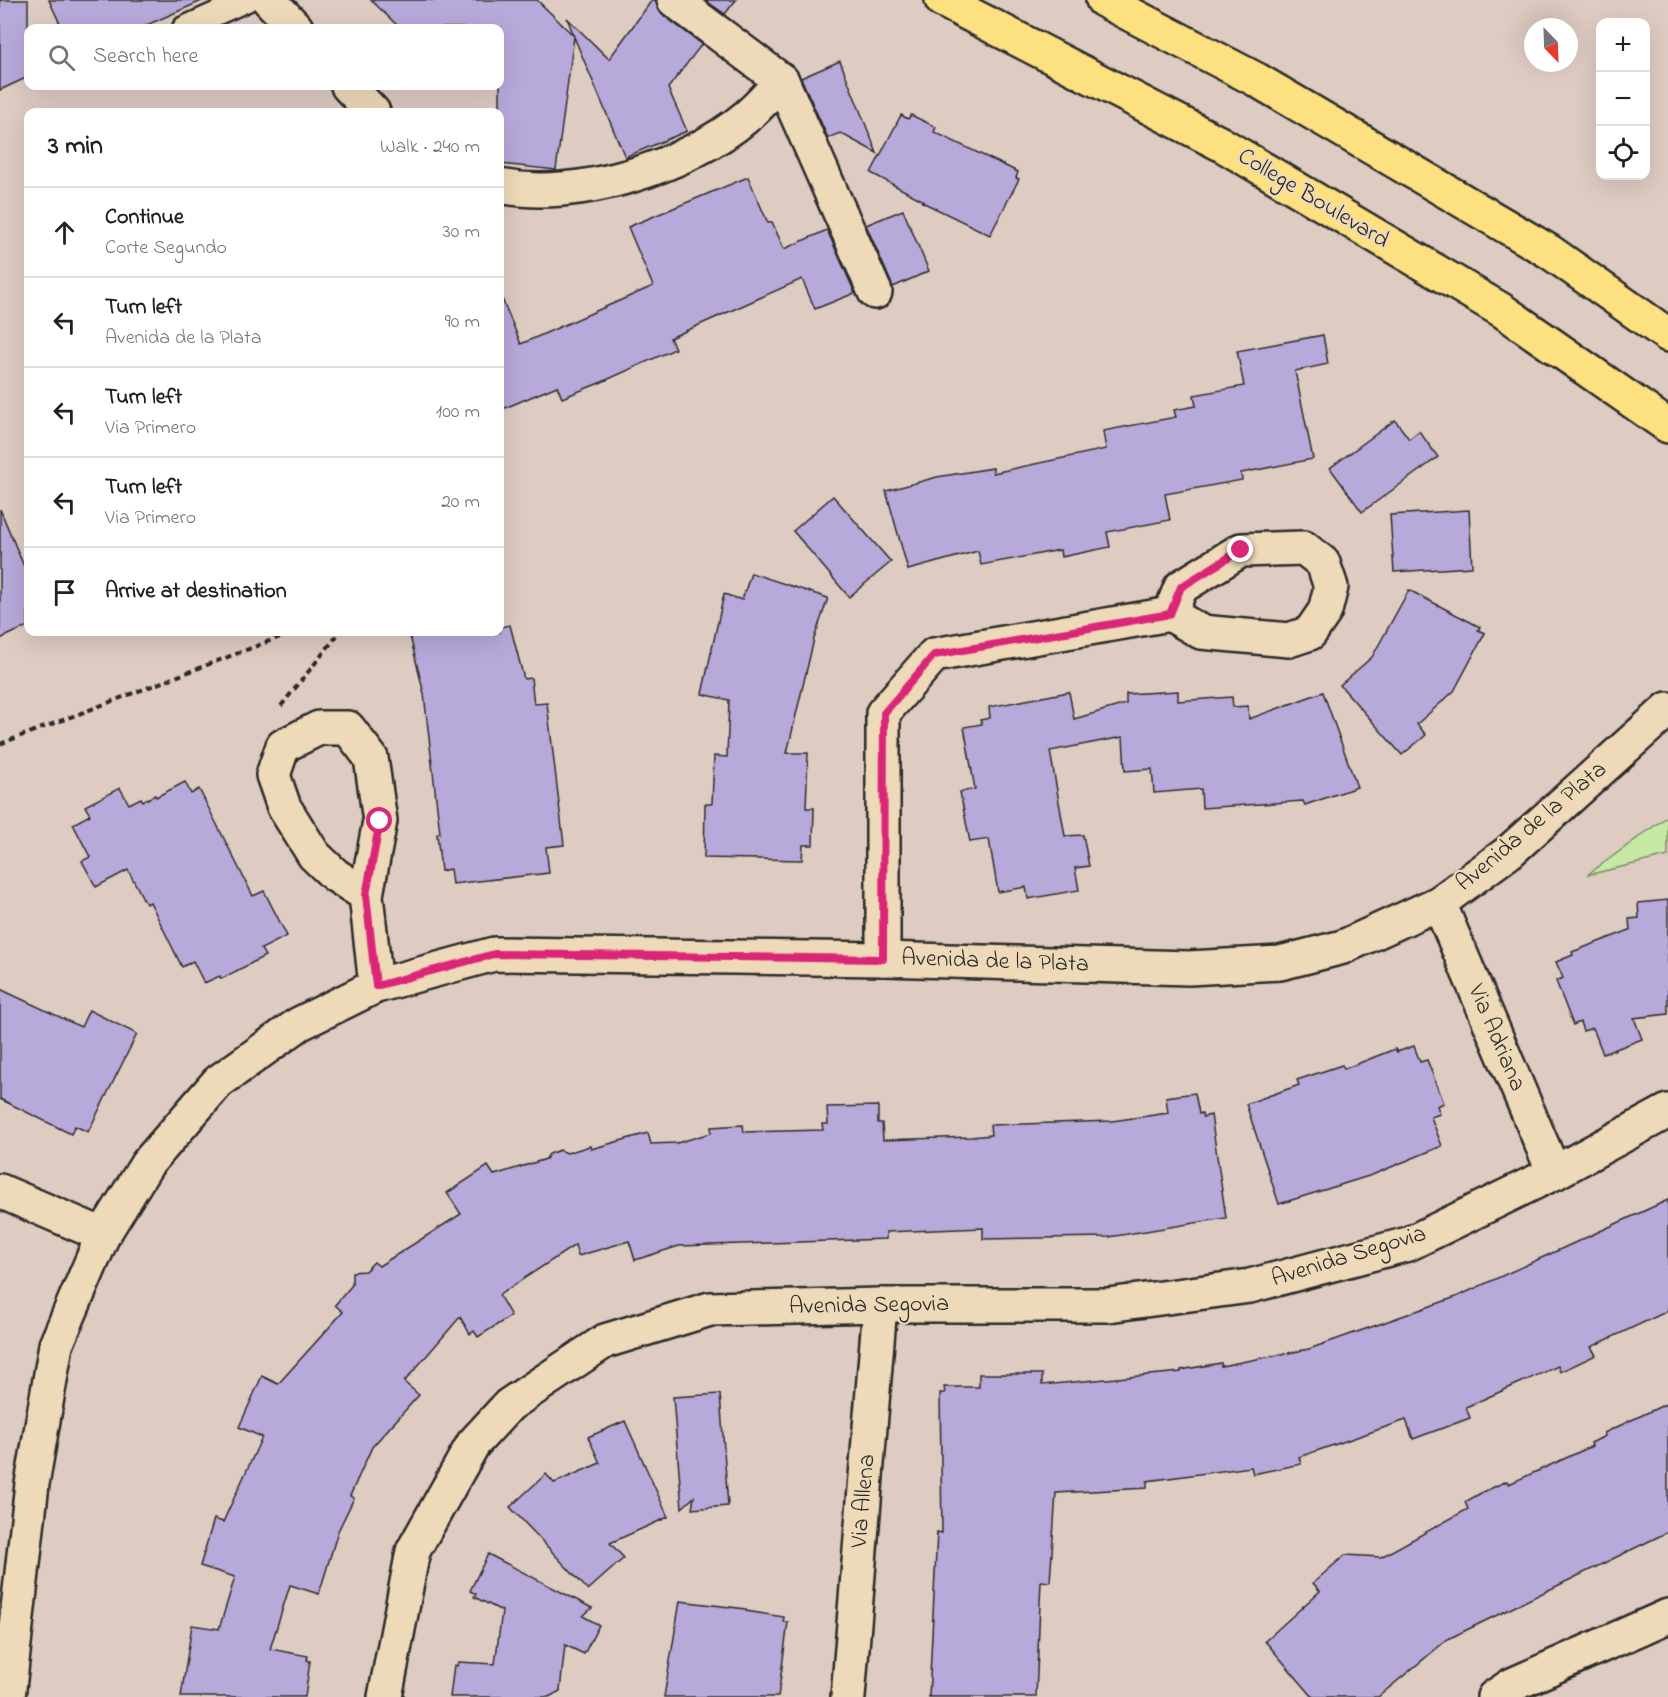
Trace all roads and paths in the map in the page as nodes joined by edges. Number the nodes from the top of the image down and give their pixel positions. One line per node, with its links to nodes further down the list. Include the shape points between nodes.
1 (247, 0): 6 (lane)
2 (269, 0): 7 (street)
3 (675, 0): 8 (street)
4 (942, 0): 14 (main road, College Boulevard, via 1231,150 1503,311)
5 (1103, 0): 13 (main road, via 1257,80 1550,252)
6 (193, 24)
7 (292, 24)
8 (782, 81): 11 (street, via 746,117 717,137 652,170 583,188); 12 (street)
9 (352, 90): 10 (street)
10 (369, 108)
11 (504, 187)
12 (875, 292)
13 (1668, 336)
14 (1668, 426)
15 (1170, 614): 23 (street, via 934,655 884,713)
16 (282, 636): 19 (path)
17 (336, 636): 20 (path, via 281,704)
18 (1668, 709): 22 (street, Avenida de la Plata, via 1509,852)
19 (0, 744)
20 (283, 746): 21 (street, via 273,775 284,807 314,855 335,875); 21 (street, via 319,728 348,728 371,758 380,821)
21 (366, 895): 24 (street)
22 (1439, 903): 23 (street, Avenida de la Plata, via 1343,947 1280,963 1189,968); 26 (street, Via Adriana)
23 (883, 959): 24 (street, Avenida de la Plata, via 494,954)
24 (376, 986): 28 (street, Avenida de la Plata, via 299,1024 218,1082 147,1164)
25 (1668, 1111): 26 (street, Avenida Segovia)
26 (1554, 1173): 29 (street, Avenida Segovia, via 1408,1244 1250,1286 1108,1305)
27 (0, 1191): 28 (street)
28 (104, 1235): 31 (street, Avenida de la Plata, via 56,1345 32,1484)
29 (880, 1305): 32 (street, Avenida Segovia, via 710,1309 605,1341 509,1405 473,1444 413,1551); 33 (street, Via Allena)
30 (1668, 1616): 34 (street, via 1512,1685)
31 (8, 1697)
32 (385, 1697)
33 (848, 1697)
34 (1494, 1697)

